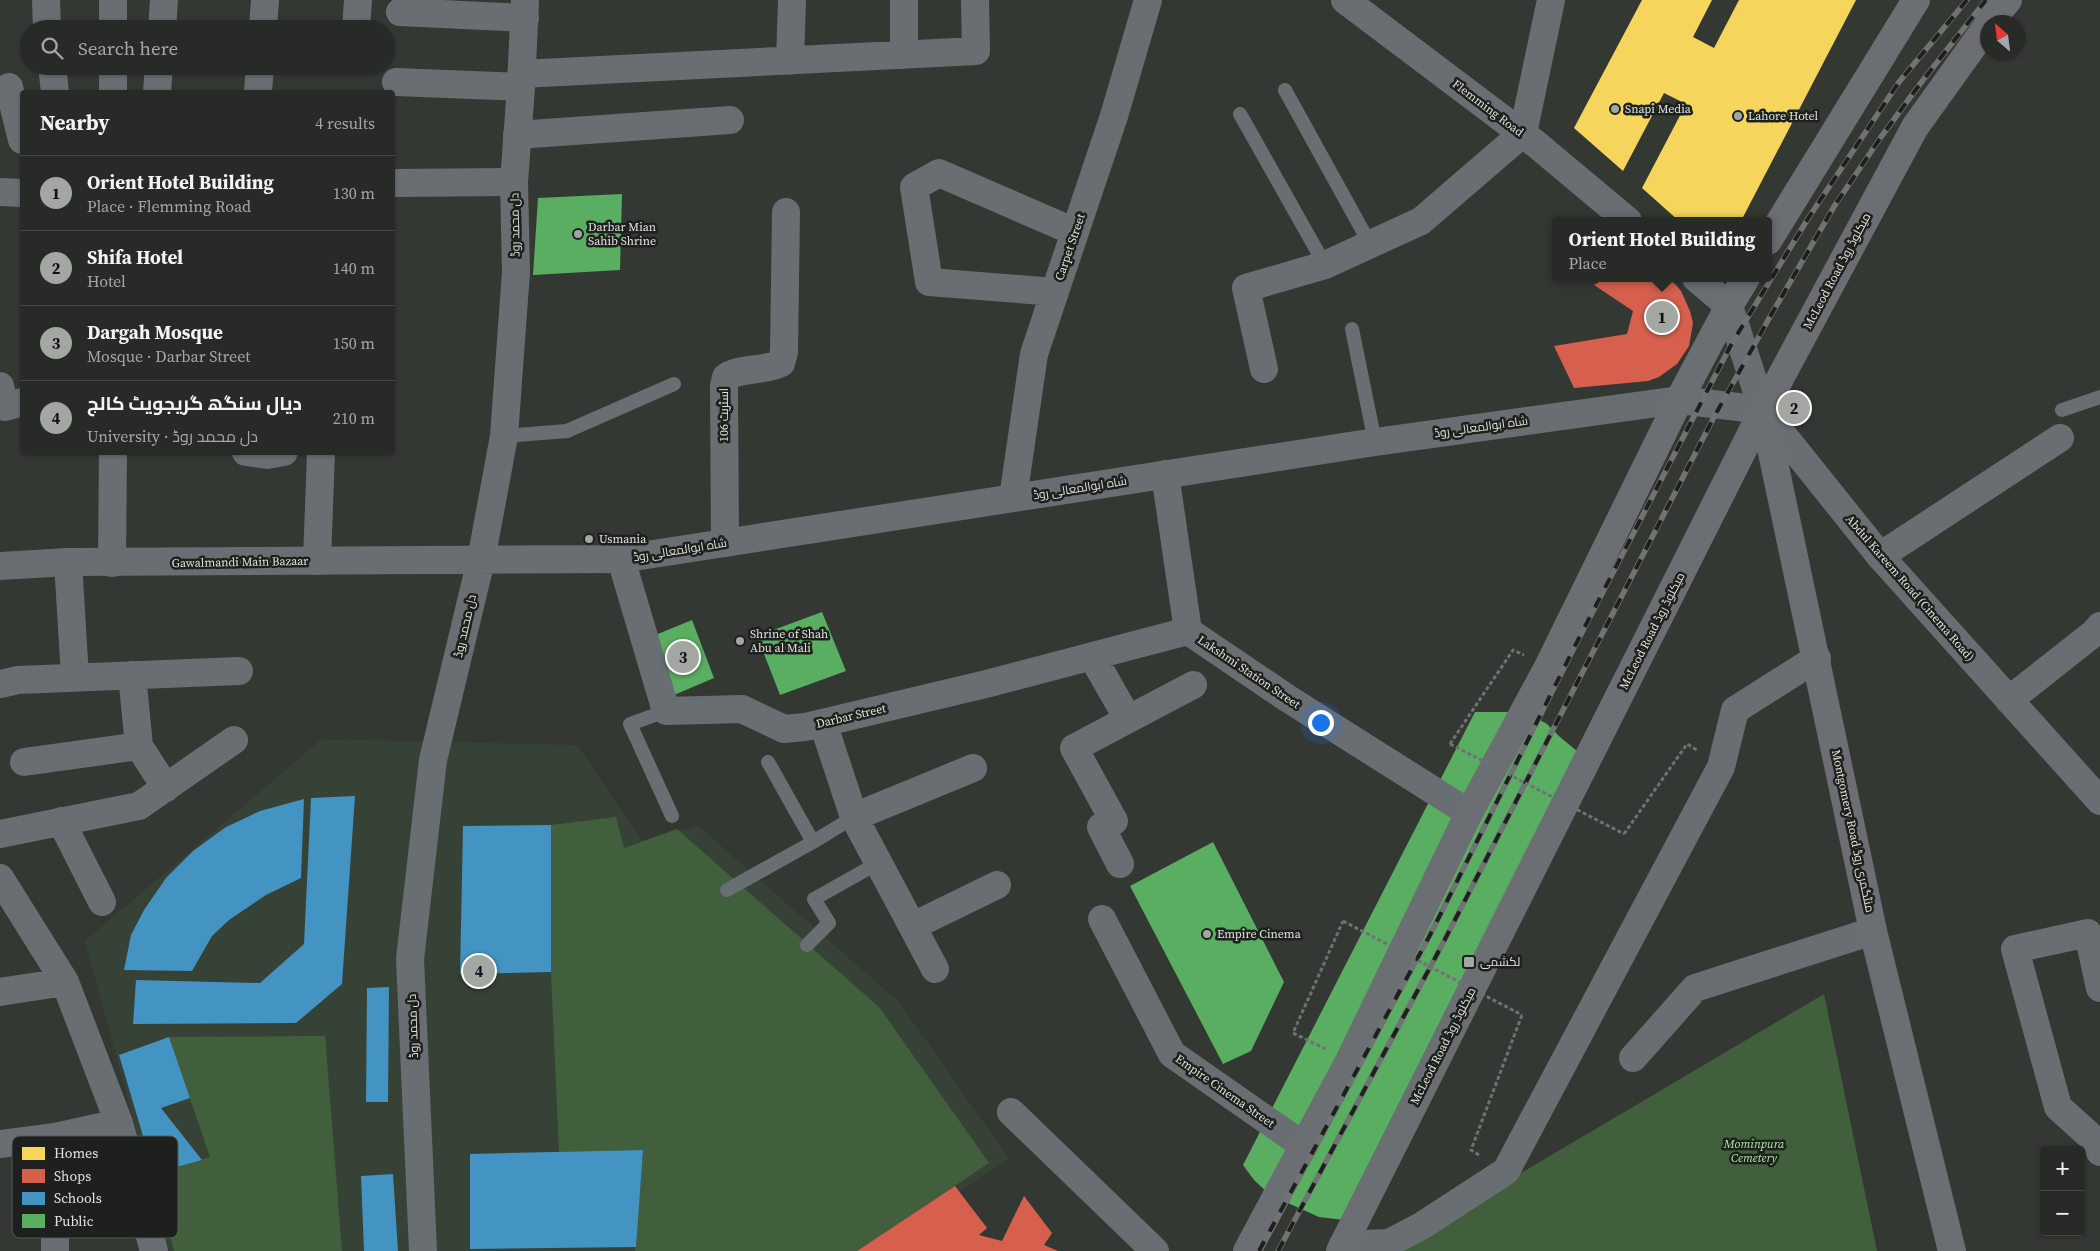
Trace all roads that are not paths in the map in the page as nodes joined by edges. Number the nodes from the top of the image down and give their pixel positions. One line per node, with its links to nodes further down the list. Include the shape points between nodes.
1 (46, 0): 17 (street)
2 (113, 0): 18 (street)
3 (164, 0): 19 (street)
4 (265, 0): 20 (street)
5 (358, 0): 21 (street)
6 (792, 0): 24 (street)
7 (904, 0): 23 (street)
8 (975, 0): 23 (street, via 976,51)
9 (1148, 0): 48 (street, Carpet Street)
10 (1345, 0): 40 (street, Flemming Road)
11 (1551, 0): 40 (street)
12 (1916, 0): 49 (main road)
13 (2008, 0): 16 (main road, McLeod Road میکلوڈ روڈ)
14 (525, 9): 15 (street); 29 (street, دل محمد روڈ)
15 (400, 12)
16 (1996, 15)
17 (47, 20)
18 (113, 20)
19 (163, 20)
20 (264, 20)
21 (357, 20)
22 (1980, 35): 63 (main road, McLeod Road میکلوڈ روڈ, via 1915,127)
23 (904, 55): 24 (street)
24 (790, 61): 29 (street)
25 (53, 75): 32 (street)
26 (113, 75): 33 (street)
27 (158, 75): 34 (street)
28 (259, 75): 35 (street)
29 (521, 80): 30 (street); 41 (street, دل محمد روڈ)
30 (396, 82)
31 (9, 87): 39 (street)
32 (55, 90)
33 (113, 90)
34 (157, 90)
35 (258, 90)
36 (1285, 90): 50 (lane)
37 (1240, 114): 51 (lane)
38 (730, 120): 41 (street)
39 (20, 132)
40 (1522, 133): 47 (street, Flemming Road); 50 (street, via 1421,221)
41 (518, 135): 42 (street, دل محمد روڈ)
42 (514, 182): 43 (street); 65 (street, دل محمد روڈ, via 516,272)
43 (395, 183)
44 (0, 192): 45 (street)
45 (20, 193)
46 (786, 212): 72 (street, اسٹریٹ 106, via 784,352 781,363 772,368 734,372 726,377 724,386)
47 (1623, 217)
48 (1075, 232): 54 (street, Carpet Street); 54 (street, via 939,174 914,187 929,282)
49 (1772, 234)
50 (1370, 244): 51 (street)
51 (1325, 265): 57 (street, via 1246,288)
52 (1701, 282): 55 (street)
53 (1744, 282): 55 (main road)
54 (1055, 292): 71 (street, Carpet Street, via 1034,354)
55 (1729, 306): 61 (main road); 63 (street)
56 (1352, 329): 67 (lane)
57 (1264, 369)
58 (674, 384): 65 (lane, via 567,431)
59 (0, 386): 62 (street, via 5,407)
60 (2100, 397): 64 (lane)
61 (1679, 400): 63 (street); 67 (street, شاہ ابوالمعالی روڈ); 100 (main road, via 1548,667)
62 (20, 403)
63 (1763, 410): 73 (street, Abdul Kareem Road (Cinema Road)); 83 (main road, Montgomery Road منٹگمری روڈ); 129 (main road, McLeod Road میکلوڈ روڈ)
64 (2062, 410)
65 (504, 436): 75 (street, دل محمد روڈ)
66 (2060, 438): 73 (street)
67 (1374, 442): 70 (street, شاہ ابوالمعالی روڈ)
68 (113, 455): 78 (street)
69 (321, 455): 76 (street)
70 (1165, 474): 71 (street, شاہ ابوالمعالی روڈ); 81 (street, Lakshmi Station Street)
71 (1013, 498): 72 (street, شاہ ابوالمعالی روڈ)
72 (725, 543): 74 (street, شاہ ابوالمعالی روڈ)
73 (1880, 556): 89 (street, Abdul Kareem Road (Cinema Road))
74 (621, 559): 75 (street, شاہ ابوالمعالی روڈ); 90 (street)
75 (481, 560): 76 (street, Gawalmandi Main Bazaar); 132 (street, دل محمد روڈ, via 433,760 410,959)
76 (317, 561): 78 (street, Gawalmandi Main Bazaar)
77 (68, 562): 78 (street, Gawalmandi Main Bazaar); 79 (street, Gawalmandi Main Bazaar); 86 (street)
78 (112, 563)
79 (0, 566)
80 (2100, 626): 89 (street)
81 (1188, 631): 82 (street, Darbar Street); 100 (street, Lakshmi Station Street)
82 (1092, 656): 91 (street); 92 (street, Darbar Street)
83 (1816, 658): 114 (main road, Montgomery Road منٹگمری روڈ); 129 (street, via 1735,710 1721,767 1506,1171 1389,1244)
84 (239, 671): 85 (street)
85 (132, 675): 86 (street); 94 (street)
86 (75, 677): 87 (street)
87 (0, 684)
88 (1193, 685): 91 (street)
89 (2009, 700): 99 (street, Abdul Kareem Road (Cinema Road))
90 (666, 710): 92 (street, Darbar Street, via 742,709 784,729); 101 (lane, via 630,724)
91 (1128, 719): 107 (street, via 1074,748 1114,821 1101,827)
92 (823, 723): 102 (street)
93 (234, 740): 98 (street)
94 (139, 746): 95 (street); 98 (street)
95 (24, 762)
96 (768, 762): 105 (lane)
97 (973, 768): 102 (street)
98 (166, 788): 103 (street, via 139,806)
99 (2100, 801)
100 (1469, 813): 125 (main road, via 1349,1061)
101 (672, 816)
102 (854, 817): 105 (lane); 106 (street)
103 (61, 821): 104 (street); 111 (street)
104 (0, 834)
105 (813, 842): 110 (lane)
106 (878, 863): 113 (street); 115 (lane, via 814,899 829,923)
107 (1120, 864)
108 (0, 878): 117 (street)
109 (997, 885): 113 (street)
110 (727, 890)
111 (102, 902)
112 (1102, 919): 125 (street, Empire Cinema Street, via 1172,1054)
113 (913, 926): 116 (street)
114 (1873, 931): 120 (street, via 1695,988); 135 (main road, Montgomery Road منٹگمری روڈ)
115 (807, 945)
116 (935, 969)
117 (65, 982): 119 (street); 122 (street)
118 (2100, 988): 126 (street, via 2088,933 2015,949 2058,1108)
119 (0, 992)
120 (1633, 1058)
121 (1011, 1112): 133 (street)
122 (120, 1123): 123 (street); 124 (street)
123 (60, 1136)
124 (123, 1136)
125 (1304, 1146): 134 (main road)
126 (2099, 1146)
127 (55, 1238): 130 (street)
128 (151, 1238): 131 (street)
129 (1341, 1248)
130 (55, 1251)
131 (154, 1251)
132 (423, 1251)
133 (1155, 1251)
134 (1247, 1251)
135 (1952, 1251)

